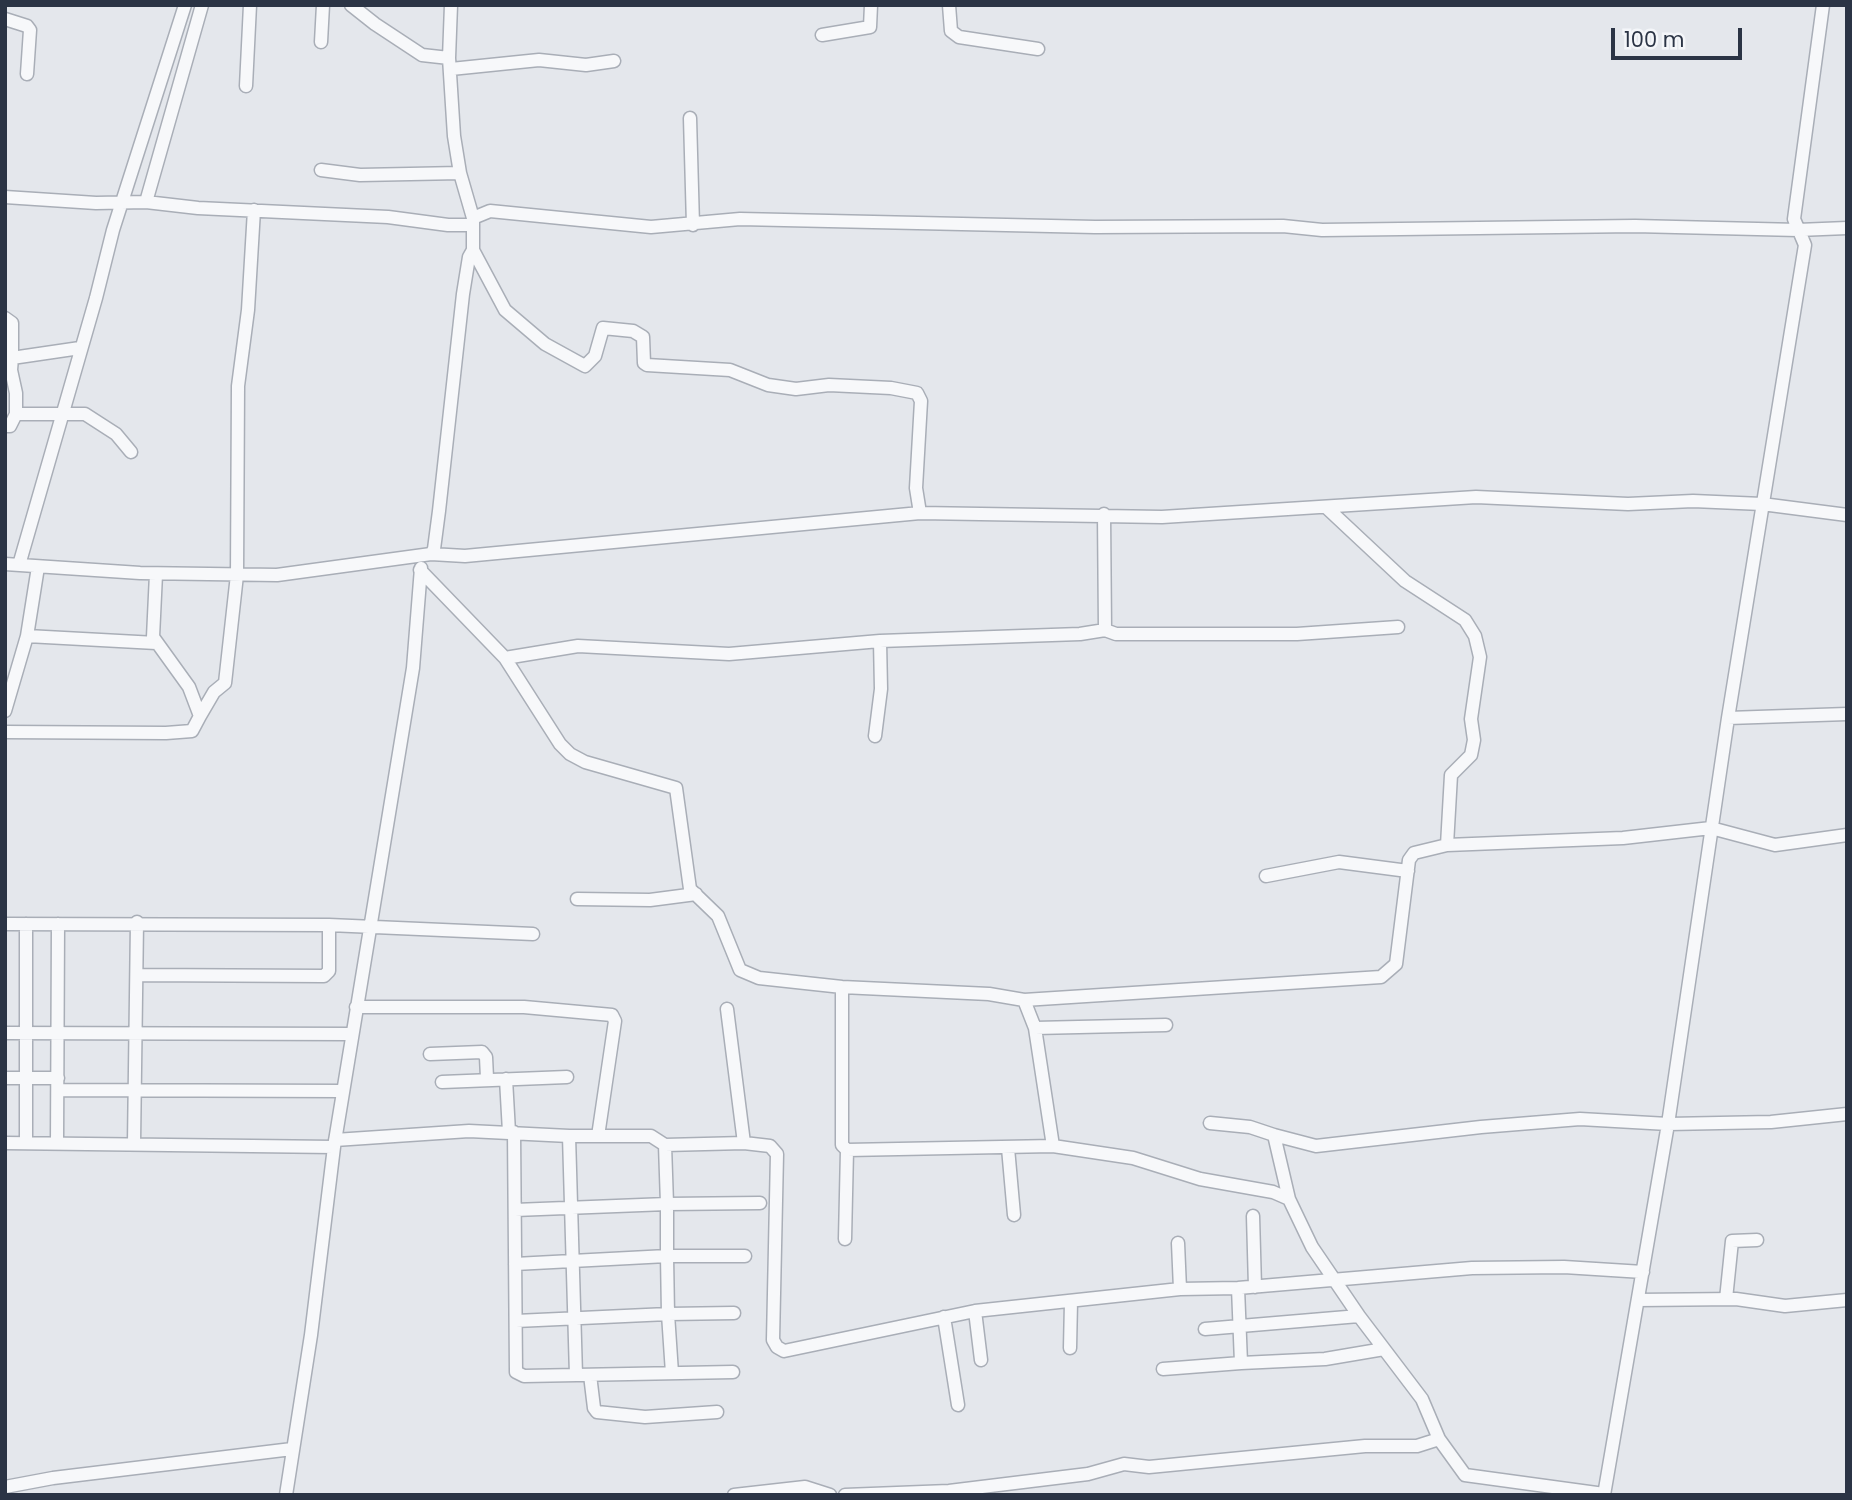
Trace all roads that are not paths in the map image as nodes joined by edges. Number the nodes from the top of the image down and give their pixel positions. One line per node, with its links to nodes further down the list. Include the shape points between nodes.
1 (185, 5): 22 (street)
2 (202, 5): 23 (street)
3 (250, 5): 17 (street)
4 (323, 5): 12 (street)
5 (351, 5): 15 (street, via 422,55)
6 (451, 5): 15 (street)
7 (871, 5): 11 (street, via 870,27)
8 (949, 5): 13 (street, via 951,31 959,37)
9 (1824, 5): 28 (street, via 1794,219)
10 (5, 19): 16 (street, via 30,30)
11 (822, 35)
12 (321, 42)
13 (1038, 49)
14 (614, 61): 15 (street)
15 (450, 64): 20 (street)
16 (27, 74)
17 (246, 86)
18 (690, 118): 25 (street)
19 (321, 170): 20 (street, via 360,175)
20 (460, 173): 26 (street)
21 (5, 197): 22 (street)
22 (121, 202): 23 (street); 31 (street)
23 (146, 202): 24 (street)
24 (254, 210): 26 (street); 46 (street, via 238,386)
25 (693, 225): 26 (street, via 618,226 490,211); 28 (street, via 740,219 1322,230 1635,226)
26 (473, 226): 29 (street)
27 (1847, 228): 28 (street)
28 (1798, 230): 37 (street, via 1805,245)
29 (473, 250): 39 (street, via 505,310 545,344 585,366 595,356 603,328 633,331 643,337 647,365 730,369 768,385 796,389 829,385 917,393 921,401 916,488); 42 (street, via 463,294 438,524)
30 (5, 318): 32 (street, via 12,323)
31 (80, 348): 32 (street); 34 (street)
32 (12, 358): 33 (street)
33 (16, 414): 34 (street); 35 (street, via 10,426)
34 (62, 414): 36 (street, via 92,416); 43 (street)
35 (5, 426)
36 (131, 452)
37 (1762, 504): 38 (street, via 1476,497); 41 (street); 56 (street)
38 (1327, 508): 40 (street, via 1162,517); 61 (street, via 1405,581 1465,620 1475,636 1480,657 1471,719 1474,740 1471,755 1451,775)
39 (920, 513): 40 (street); 42 (street)
40 (1104, 514): 48 (street)
41 (1847, 515)
42 (424, 560): 46 (street); 52 (street); 71 (street, via 413,668)
43 (12, 564): 44 (street)
44 (38, 567): 45 (street); 49 (street)
45 (156, 574): 46 (street); 51 (street)
46 (237, 575): 55 (street, via 225,683)
47 (1398, 627): 48 (street, via 1297,634 1116,634)
48 (1105, 630): 50 (street)
49 (27, 636): 51 (street); 53 (street)
50 (880, 640): 52 (street, via 729,654 578,646); 58 (street, via 881,689)
51 (156, 643): 55 (street, via 189,687)
52 (505, 658): 64 (street, via 559,744 570,754 676,788 687,876)
53 (5, 711)
54 (1847, 714): 56 (street)
55 (200, 716): 57 (street, via 192,730 166,733)
56 (1728, 718): 59 (street)
57 (5, 732)
58 (875, 736)
59 (1711, 828): 60 (street, via 1775,845); 61 (street, via 1623,838); 97 (street)
60 (1847, 835)
61 (1447, 845): 62 (street, via 1415,853)
62 (1408, 871): 63 (street, via 1339,862); 75 (street, via 1396,964 1381,977)
63 (1266, 876)
64 (696, 894): 65 (street, via 650,900); 74 (street, via 726,928 740,970 759,978)
65 (577, 899)
66 (137, 922): 68 (street); 70 (street); 73 (street)
67 (5, 923): 69 (street)
68 (58, 923): 69 (street); 82 (street)
69 (26, 924): 81 (street)
70 (329, 925): 71 (street); 73 (street, via 329,971 324,976)
71 (372, 927): 72 (street); 76 (street)
72 (533, 934)
73 (137, 975): 83 (street)
74 (842, 987): 75 (street); 111 (street, via 842,1145)
75 (1024, 1000): 79 (street)
76 (356, 1007): 84 (street); 101 (street, via 524,1007 612,1015 615,1021)
77 (727, 1009): 106 (street)
78 (1166, 1026): 79 (street)
79 (1035, 1028): 109 (street)
80 (5, 1033): 81 (street)
81 (25, 1033): 82 (street); 88 (street)
82 (58, 1034): 83 (street); 92 (street)
83 (136, 1034): 84 (street); 93 (street)
84 (352, 1034): 94 (street)
85 (430, 1054): 89 (street, via 482,1052)
86 (567, 1077): 90 (street)
87 (5, 1078): 88 (street)
88 (26, 1078): 92 (street); 103 (street)
89 (487, 1078): 90 (street); 91 (street)
90 (506, 1079): 98 (street)
91 (442, 1082)
92 (58, 1084): 93 (street); 104 (street)
93 (135, 1088): 94 (street); 105 (street)
94 (343, 1091): 107 (street)
95 (1847, 1114): 97 (street, via 1772,1122)
96 (1210, 1123): 99 (street)
97 (1668, 1124): 99 (street, via 1580,1119 1316,1146); 126 (street)
98 (511, 1132): 100 (street); 107 (street, via 469,1131); 116 (street)
99 (1275, 1135): 112 (street)
100 (569, 1136): 101 (street); 115 (street)
101 (598, 1136): 108 (street, via 651,1136)
102 (5, 1143): 103 (street)
103 (26, 1143): 104 (street)
104 (57, 1143): 105 (street)
105 (134, 1143): 107 (street)
106 (744, 1143): 108 (street); 139 (street, via 770,1146 779,1161 776,1347 784,1351 825,1345)
107 (334, 1144): 155 (street)
108 (664, 1145): 114 (street)
109 (1053, 1146): 110 (street); 112 (street, via 1133,1158)
110 (1008, 1148): 111 (street); 117 (street)
111 (847, 1150): 119 (street)
112 (1289, 1199): 127 (street, via 1312,1248)
113 (760, 1203): 114 (street)
114 (667, 1204): 115 (street); 122 (street)
115 (571, 1208): 116 (street); 124 (street)
116 (515, 1210): 125 (street)
117 (1014, 1215)
118 (1253, 1216): 128 (street)
119 (845, 1239)
120 (1756, 1240): 131 (street, via 1732,1241)
121 (1178, 1243): 130 (street)
122 (667, 1256): 123 (street); 124 (street); 137 (street)
123 (745, 1256)
124 (574, 1261): 125 (street); 140 (street)
125 (515, 1264): 141 (street)
126 (1643, 1272): 127 (street, via 1472,1268); 132 (street)
127 (1335, 1280): 128 (street); 138 (street)
128 (1255, 1287): 129 (street)
129 (1238, 1288): 130 (street); 142 (street)
130 (1180, 1289): 134 (street)
131 (1726, 1299): 132 (street); 133 (street, via 1785,1306)
132 (1638, 1300): 158 (street)
133 (1847, 1300)
134 (1071, 1301): 135 (street); 144 (street)
135 (975, 1311): 139 (street); 146 (street)
136 (734, 1313): 137 (street)
137 (668, 1314): 140 (street); 150 (street)
138 (1359, 1316): 142 (street); 145 (street)
139 (944, 1317): 152 (street)
140 (574, 1318): 141 (street); 151 (street)
141 (516, 1321): 151 (street, via 519,1375)
142 (1240, 1327): 143 (street); 147 (street)
143 (1205, 1329)
144 (1070, 1348)
145 (1384, 1349): 147 (street, via 1325,1359); 154 (street, via 1422,1399)
146 (981, 1360)
147 (1241, 1363): 148 (street)
148 (1163, 1369)
149 (733, 1372): 150 (street)
150 (672, 1373): 151 (street)
151 (583, 1375): 153 (street, via 597,1412 645,1417)
152 (958, 1405)
153 (717, 1412)
154 (1439, 1439): 158 (street, via 1465,1475); 161 (street, via 1417,1447 1365,1446 1149,1467 1124,1464 1088,1475 949,1491)
155 (292, 1449): 156 (street); 157 (street)
156 (5, 1487)
157 (286, 1494)
158 (1604, 1494)
159 (734, 1495): 160 (street, via 804,1487)
160 (830, 1495)
161 (845, 1495)

